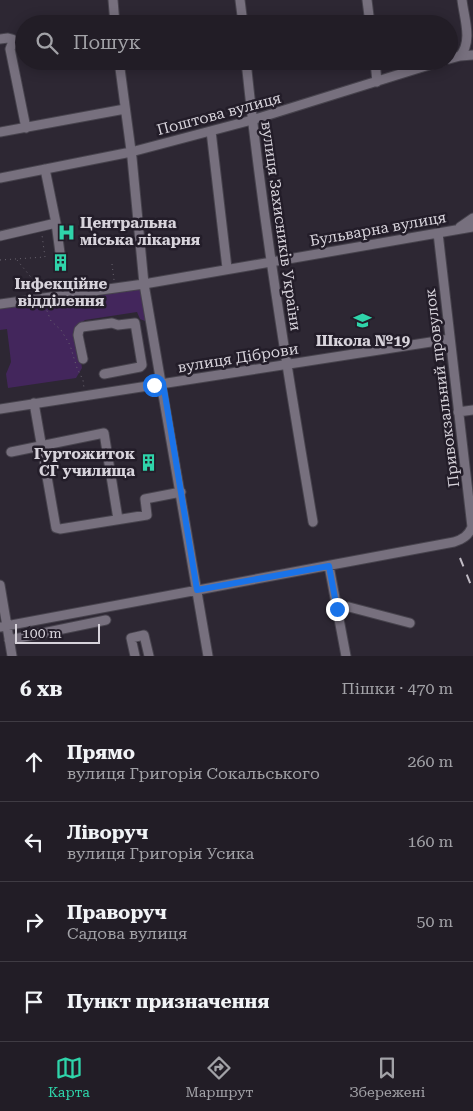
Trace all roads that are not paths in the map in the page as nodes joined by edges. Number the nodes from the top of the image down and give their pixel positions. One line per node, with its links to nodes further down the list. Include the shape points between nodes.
1 (113, 0): 5 (street)
2 (240, 0): 6 (street)
3 (367, 0): 7 (street)
4 (462, 0): 10 (street, via 467,40)
5 (114, 15)
6 (242, 15)
7 (369, 15)
8 (0, 39): 18 (street, via 12,39 10,49)
9 (473, 55): 10 (street)
10 (460, 56)
11 (120, 70): 16 (street)
12 (247, 70): 17 (street, вулиця Захисників України)
13 (376, 70): 15 (street)
14 (414, 70): 15 (street, Поштова вулиця)
15 (377, 82): 17 (street, Поштова вулиця)
16 (125, 109): 18 (street); 21 (street)
17 (252, 120): 19 (street, Поштова вулиця); 31 (street, вулиця Захисників України)
18 (26, 128): 20 (street)
19 (211, 131): 21 (street, Поштова вулиця); 32 (street)
20 (0, 132)
21 (131, 152): 22 (street, Поштова вулиця); 33 (street)
22 (45, 169): 23 (street, Поштова вулиця); 25 (street)
23 (0, 178)
24 (473, 218): 27 (street)
25 (56, 223): 29 (street); 30 (street)
26 (473, 227): 27 (street, Бульварна вулиця)
27 (456, 230): 28 (street, Бульварна вулиця)
28 (438, 233): 31 (street, Бульварна вулиця); 37 (street, Привокзальний провулок)
29 (0, 236)
30 (60, 253)
31 (271, 261): 32 (street, Бульварна вулиця); 39 (street, вулиця Захисників України)
32 (227, 268): 33 (street, Бульварна вулиця)
33 (144, 284): 34 (street); 36 (street)
34 (0, 304)
35 (135, 323): 36 (street); 38 (street, via 118,325 112,322 82,327 78,336); 40 (street, via 142,365)
36 (152, 324): 41 (street)
37 (450, 339): 39 (street, вулиця Діброви); 45 (street, Привокзальний провулок)
38 (83, 359)
39 (286, 364): 41 (street, вулиця Діброви); 52 (street, вулиця Захисників України)
40 (104, 374)
41 (163, 383): 42 (street, вулиця Діброви); 50 (street)
42 (34, 403): 43 (street, вулиця Діброви); 47 (street)
43 (0, 409)
44 (473, 410): 45 (street)
45 (458, 412): 48 (street, Привокзальний провулок)
46 (473, 445): 48 (street)
47 (42, 446): 49 (street); 51 (street, via 56,528); 51 (street, via 104,433)
48 (462, 446): 53 (street, Привокзальний провулок, via 472,527)
49 (11, 452)
50 (182, 492): 51 (street, via 145,499 147,515); 56 (street)
51 (118, 519)
52 (313, 522)
53 (469, 538): 54 (street)
54 (329, 566): 56 (street); 57 (street)
55 (0, 585): 60 (street)
56 (197, 590): 60 (street); 65 (street)
57 (337, 609): 59 (street, via 349,607); 66 (street)
58 (106, 620): 61 (street)
59 (410, 623)
60 (3, 626): 61 (street)
61 (9, 640): 62 (street)
62 (12, 656)
63 (135, 656): 64 (street, via 131,638 144,636)
64 (149, 656)
65 (208, 656)
66 (346, 656)

